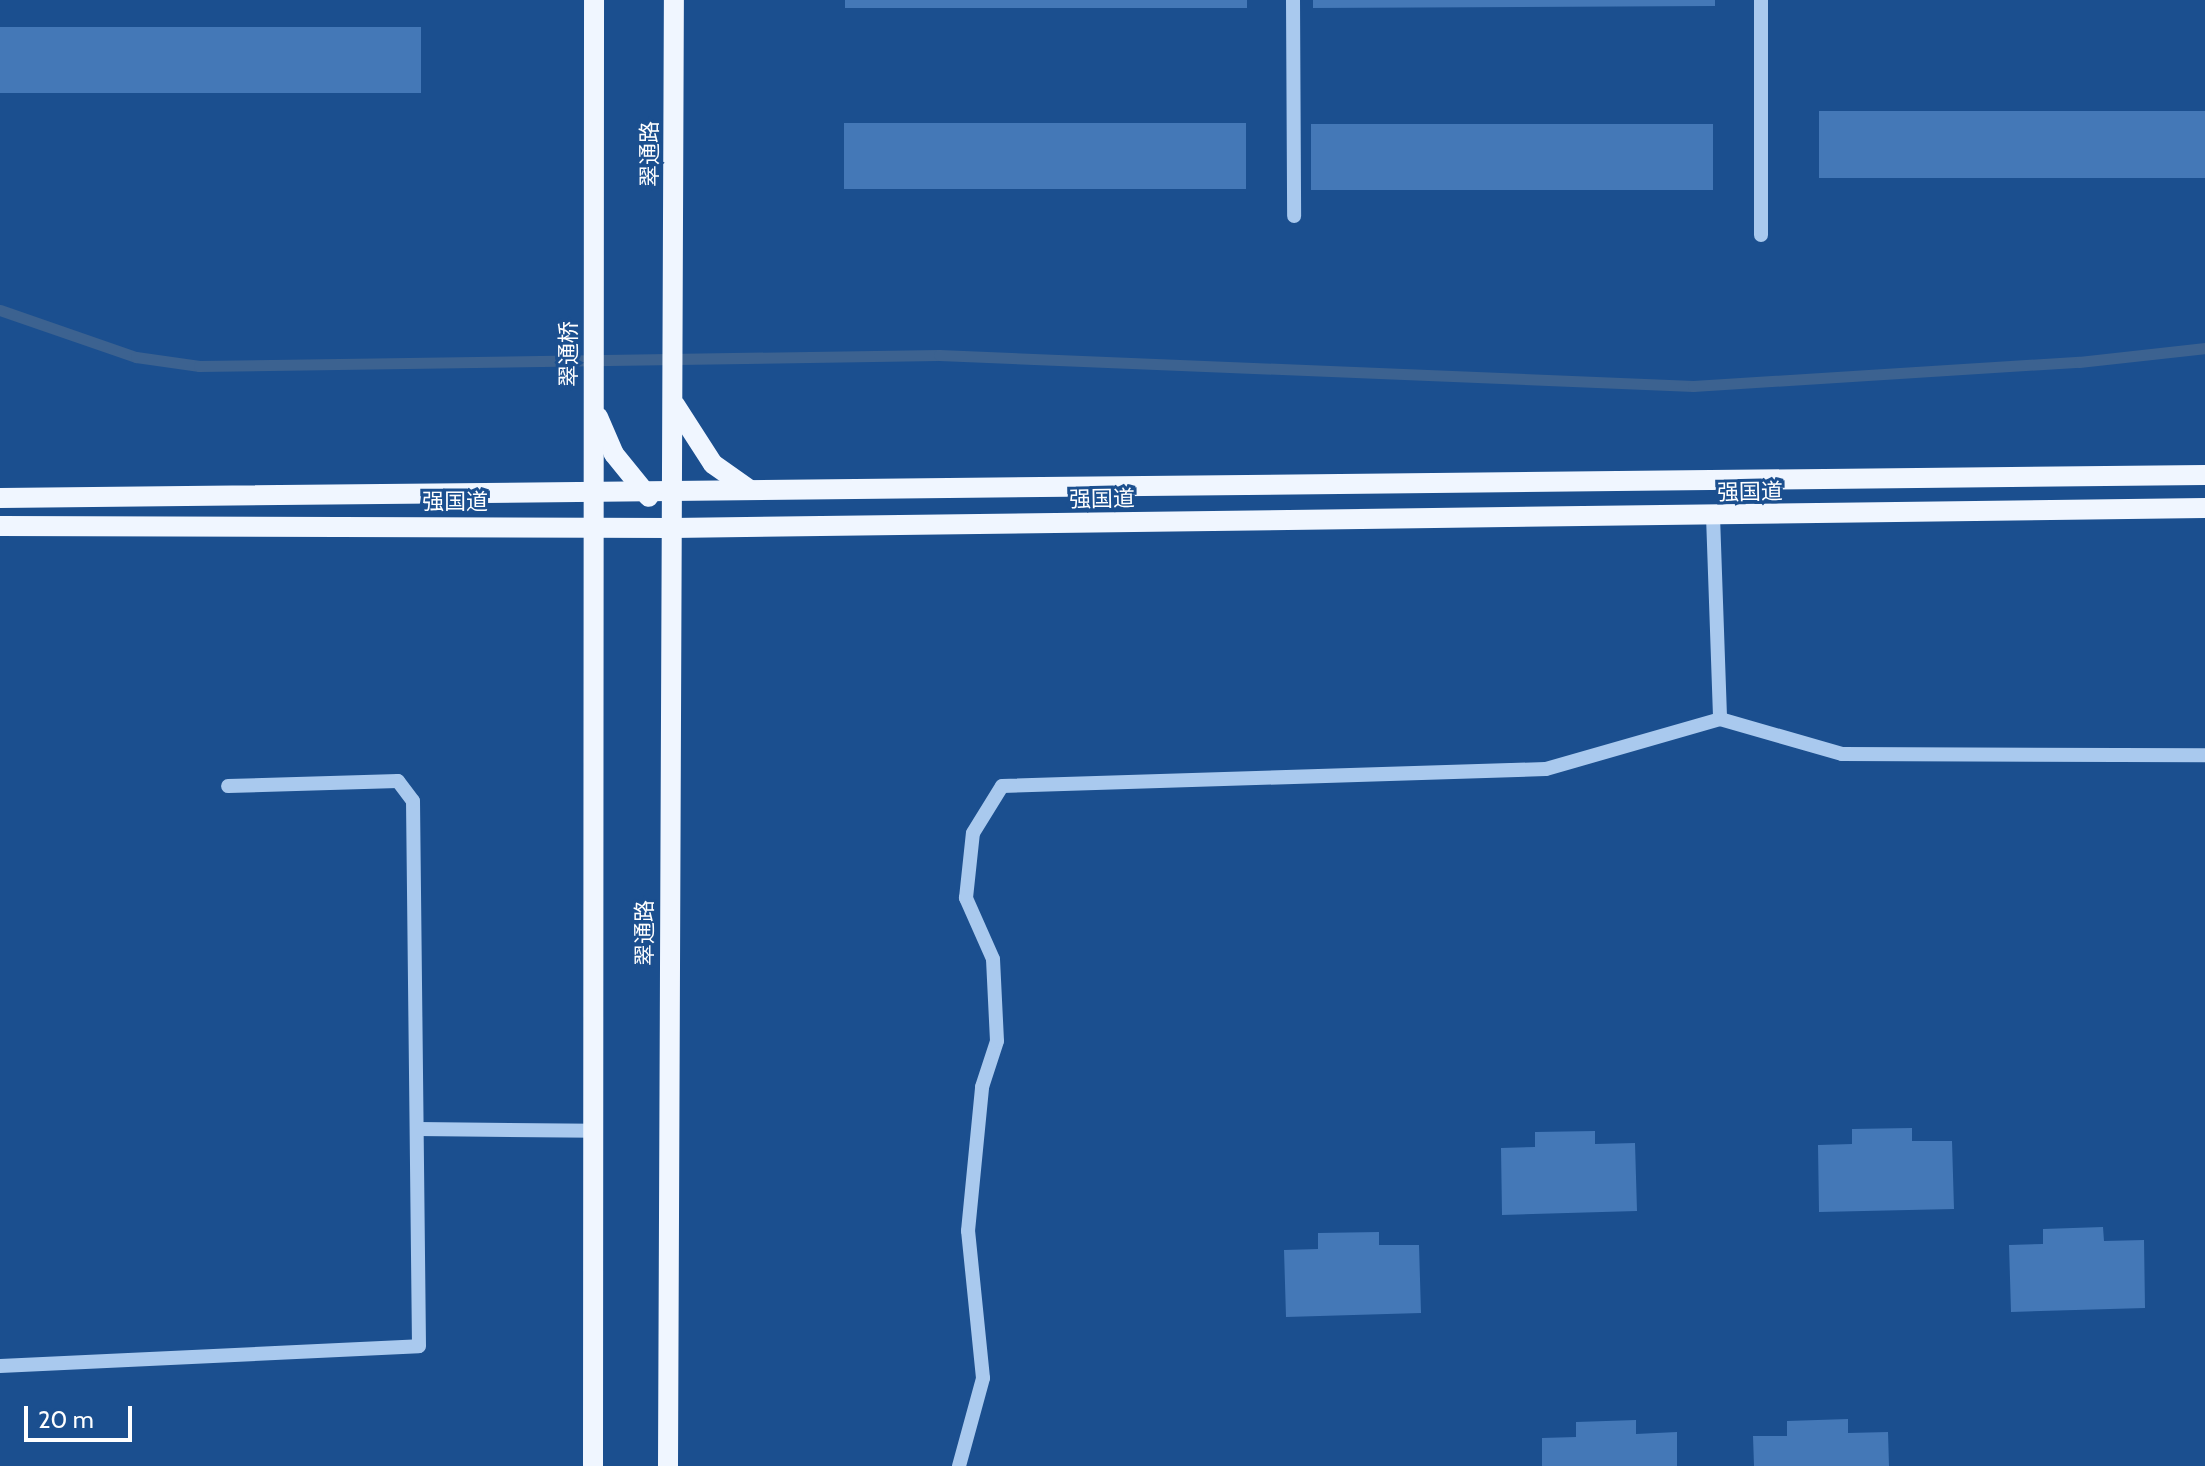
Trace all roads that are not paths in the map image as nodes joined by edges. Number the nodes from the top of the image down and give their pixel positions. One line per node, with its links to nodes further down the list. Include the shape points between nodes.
1 (594, 0): 8 (main road, 翠通桥)
2 (674, 0): 7 (main road, 翠通路)
3 (1293, 0): 5 (street)
4 (1761, 0): 6 (street)
5 (1294, 216)
6 (1761, 235)
7 (672, 400): 10 (main road, via 713,464); 15 (main road, 翠通路)
8 (593, 401): 11 (main road); 12 (main road, via 608,444)
9 (2205, 475): 10 (main road, 强国道)
10 (750, 490): 15 (main road, 强国道)
11 (592, 491): 12 (main road, 强国道); 13 (main road, 强国道); 18 (main road)
12 (642, 491): 15 (main road)
13 (0, 498)
14 (2205, 508): 16 (main road, 强国道)
15 (672, 510): 16 (main road, 强国道, via 751,527); 18 (main road, 强国道); 26 (main road, 翠通路)
16 (1713, 516): 19 (street)
17 (0, 526): 18 (main road, 强国道)
18 (592, 527): 23 (main road)
19 (1720, 719): 20 (street, via 1842,754); 27 (street, via 1546,769 1002,786 973,833 966,898 993,959 997,1041 982,1087 968,1231 983,1378)
20 (2205, 755)
21 (228, 786): 22 (street, via 398,781 413,801)
22 (417, 1129): 23 (street); 24 (street, via 419,1346)
23 (594, 1131): 25 (main road)
24 (0, 1366)
25 (593, 1466)
26 (668, 1466)
27 (959, 1466)

